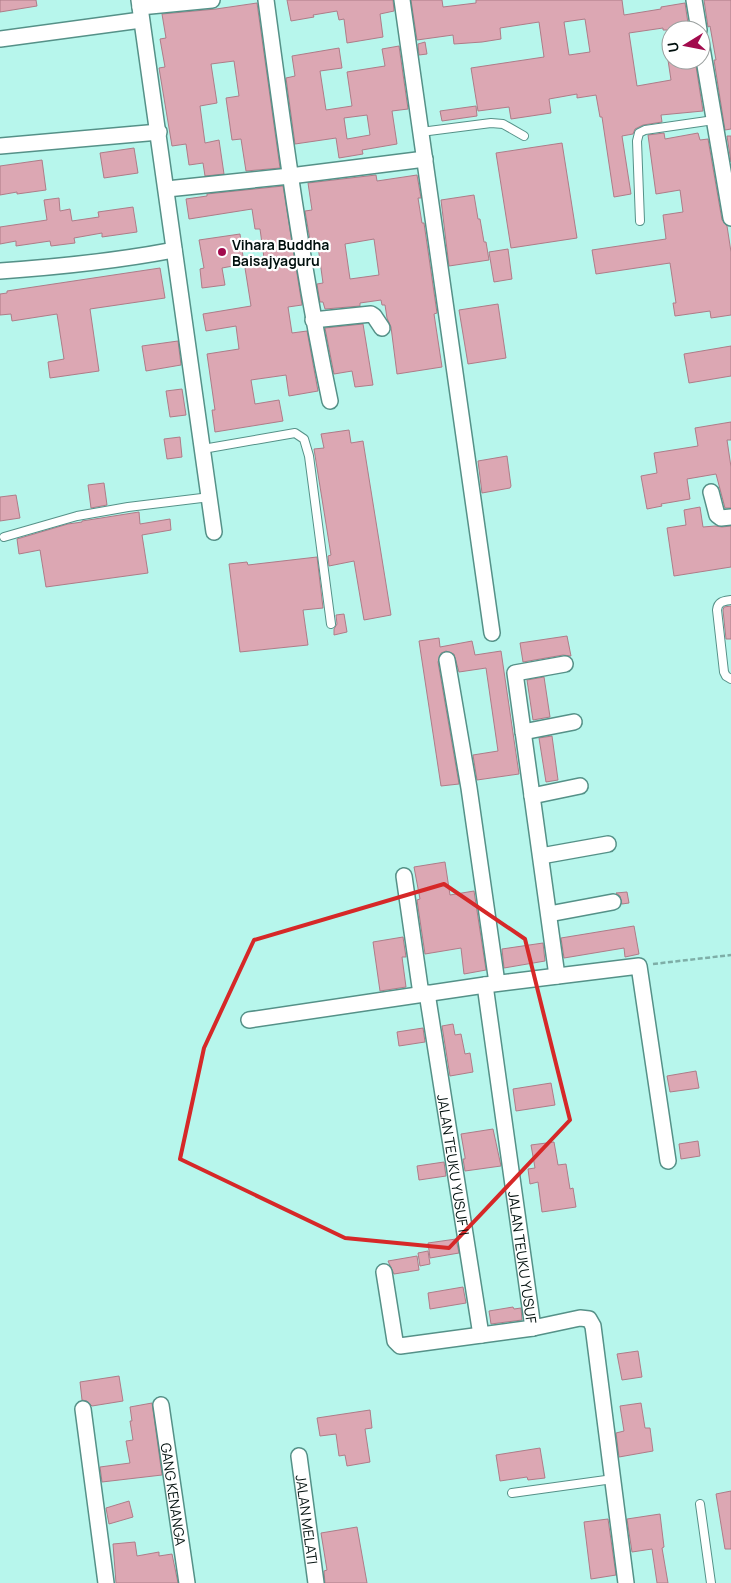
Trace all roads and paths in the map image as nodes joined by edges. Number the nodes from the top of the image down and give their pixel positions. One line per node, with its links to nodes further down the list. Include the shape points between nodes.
1 (212, 0): 5 (street)
2 (266, 0): 15 (street)
3 (402, 0): 11 (street)
4 (694, 0): 6 (street)
5 (140, 9): 7 (street); 10 (street)
6 (697, 20)
7 (0, 39)
8 (706, 70): 9 (street)
9 (714, 120): 17 (street); 18 (lane, via 639,133)
10 (159, 132): 13 (street); 16 (street)
11 (421, 132): 12 (lane, via 491,123 503,124); 14 (street)
12 (524, 136)
13 (0, 146)
14 (425, 159): 15 (street); 32 (street)
15 (290, 176): 16 (street); 21 (street)
16 (167, 189): 19 (street)
17 (731, 218)
18 (640, 221)
19 (174, 250): 20 (street, via 70,266); 24 (street)
20 (0, 271)
21 (313, 320): 22 (street, via 371,314); 23 (street)
22 (382, 328)
23 (330, 401)
24 (203, 449): 26 (street); 31 (lane, via 294,433 304,439)
25 (711, 492): 27 (street, via 717,515)
26 (210, 497): 28 (street); 29 (lane, via 78,516)
27 (731, 517)
28 (214, 532)
29 (4, 537)
30 (731, 600): 35 (lane, via 717,606 724,672)
31 (331, 624)
32 (492, 633)
33 (448, 660): 48 (street, JALAN TEUKU YUSUF, via 469,788)
34 (565, 664): 37 (street, via 515,673)
35 (731, 679)
36 (574, 722): 37 (street)
37 (523, 732): 39 (street)
38 (580, 786): 39 (street)
39 (532, 796): 41 (street)
40 (608, 844): 41 (street)
41 (541, 856): 44 (street)
42 (404, 876): 49 (street, JALAN TEUKU YUSUF II)
43 (612, 902): 44 (street)
44 (549, 914): 47 (street)
45 (731, 955): 46 (path)
46 (639, 966): 47 (street); 51 (street)
47 (557, 976): 48 (street)
48 (491, 984): 49 (street); 53 (street, JALAN TEUKU YUSUF)
49 (424, 994): 50 (street); 54 (street, JALAN TEUKU YUSUF II)
50 (249, 1020)
51 (668, 1161)
52 (384, 1272): 54 (street, via 394,1341 398,1345)
53 (533, 1328): 54 (street); 58 (street, JALAN TEUKU YUSUF, via 580,1318 591,1322)
54 (481, 1335)
55 (161, 1405): 62 (street, GANG KENANGA)
56 (83, 1409): 61 (street)
57 (298, 1456): 63 (street, JALAN MELATI)
58 (613, 1479): 59 (lane); 64 (street, JALAN TEUKU YUSUF)
59 (512, 1493)
60 (700, 1504): 65 (lane)
61 (106, 1583)
62 (187, 1583)
63 (316, 1583)
64 (626, 1583)
65 (711, 1583)

